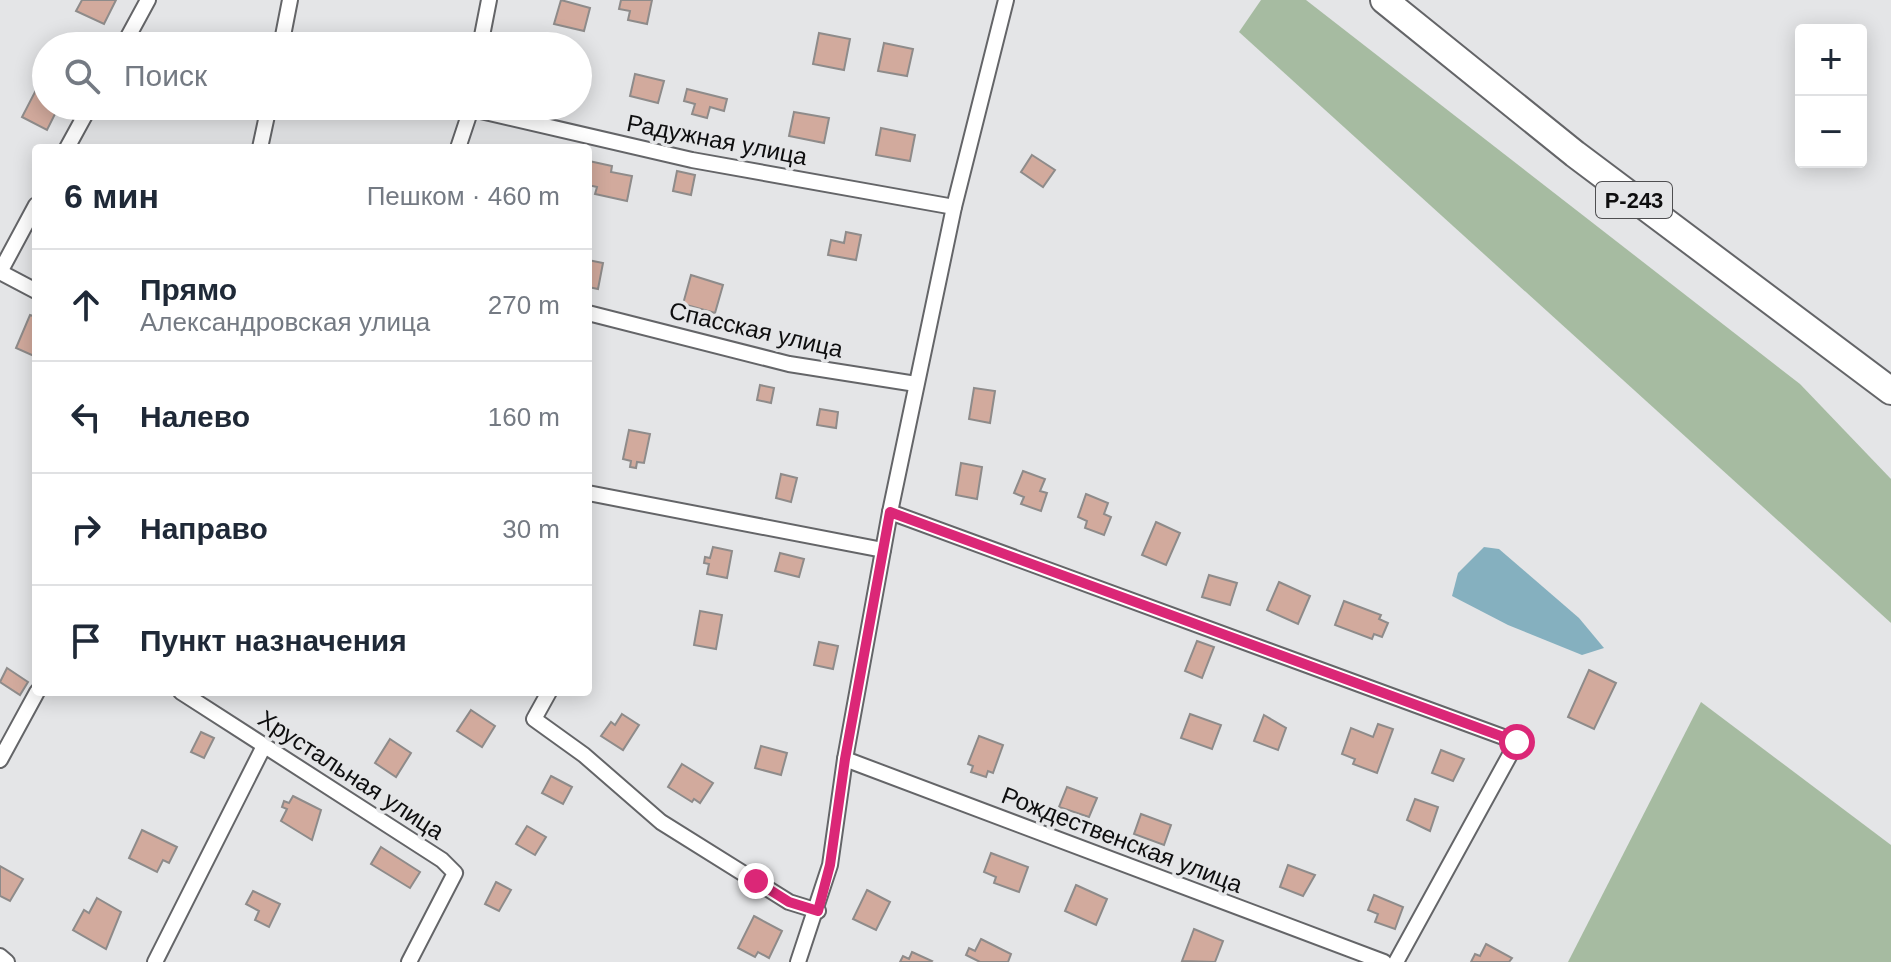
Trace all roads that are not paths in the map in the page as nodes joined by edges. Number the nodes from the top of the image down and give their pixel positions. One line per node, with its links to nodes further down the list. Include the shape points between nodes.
1 (148, 0): 6 (street)
2 (290, 0): 7 (street)
3 (489, 0): 8 (street)
4 (1006, 0): 16 (street)
5 (1384, 0): 22 (highway, Р-243, via 1587,164)
6 (131, 32)
7 (284, 32)
8 (483, 32)
9 (82, 120): 13 (street)
10 (266, 120): 14 (street)
11 (468, 120): 15 (street)
12 (523, 120): 16 (street, Радужная улица, via 692,160)
13 (69, 144)
14 (261, 144)
15 (459, 144)
16 (954, 207): 21 (street)
17 (32, 212): 18 (street)
18 (0, 272): 19 (street)
19 (32, 289)
20 (592, 314): 21 (street, Спасская улица, via 789,364)
21 (916, 384): 24 (street)
22 (1891, 391)
23 (592, 494): 25 (street)
24 (890, 512): 25 (street); 39 (street, via 1517,742)
25 (883, 550): 30 (street)
26 (35, 696): 31 (street)
27 (187, 696): 29 (street, Хрустальная улица)
28 (547, 696): 32 (street, via 534,719 661,822 789,902)
29 (264, 746): 35 (street); 36 (street, Хрустальная улица, via 455,873)
30 (845, 759): 32 (street); 38 (street, Рождественская улица)
31 (0, 760)
32 (818, 911): 37 (street)
33 (0, 956): 34 (street)
34 (7, 962)
35 (155, 962)
36 (409, 962)
37 (798, 962)
38 (1384, 962)
39 (1396, 962)

